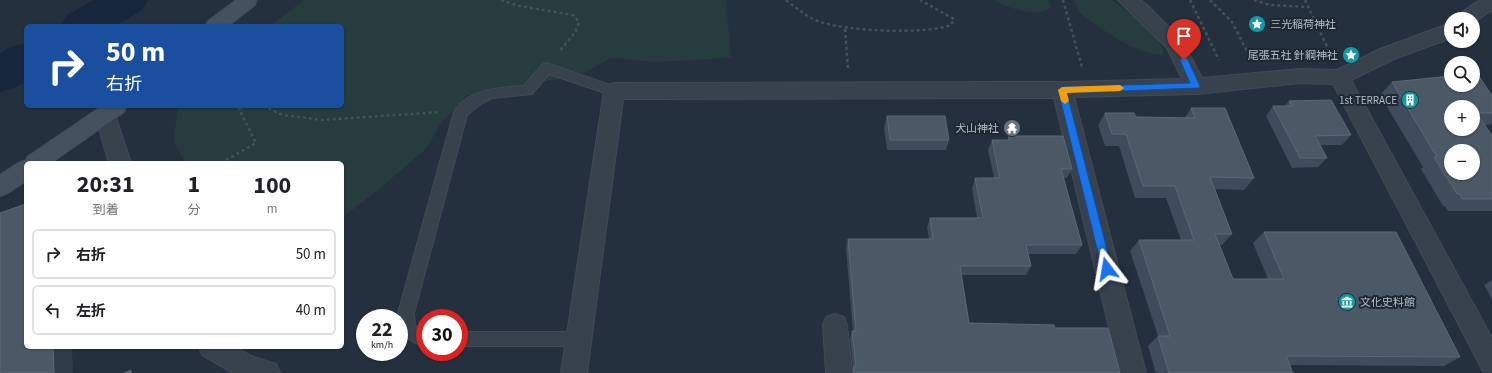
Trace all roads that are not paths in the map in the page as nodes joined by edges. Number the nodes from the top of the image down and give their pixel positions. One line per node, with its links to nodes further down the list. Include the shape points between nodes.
1 (248, 0): 5 (street)
2 (1127, 0): 8 (street, via 1174,44)
3 (1492, 1): 4 (street)
4 (1476, 12)
5 (218, 24)
6 (1444, 33): 7 (street, via 1387,54)
7 (1336, 68): 8 (street, via 1300,76); 21 (street)
8 (1196, 86): 9 (street)
9 (1062, 90): 10 (street); 25 (street)
10 (614, 91): 17 (lane, via 546,68 527,91 487,94 461,112 406,314 408,330); 19 (street)
11 (111, 111): 12 (street); 13 (street)
12 (38, 161)
13 (120, 161)
14 (24, 170): 15 (street)
15 (0, 187)
16 (835, 325): 24 (street)
17 (416, 336)
18 (468, 339): 19 (lane)
19 (579, 340): 23 (street)
20 (215, 349): 22 (street, via 245,366)
21 (1492, 363)
22 (268, 373)
23 (574, 373)
24 (839, 373)
25 (1133, 373)

